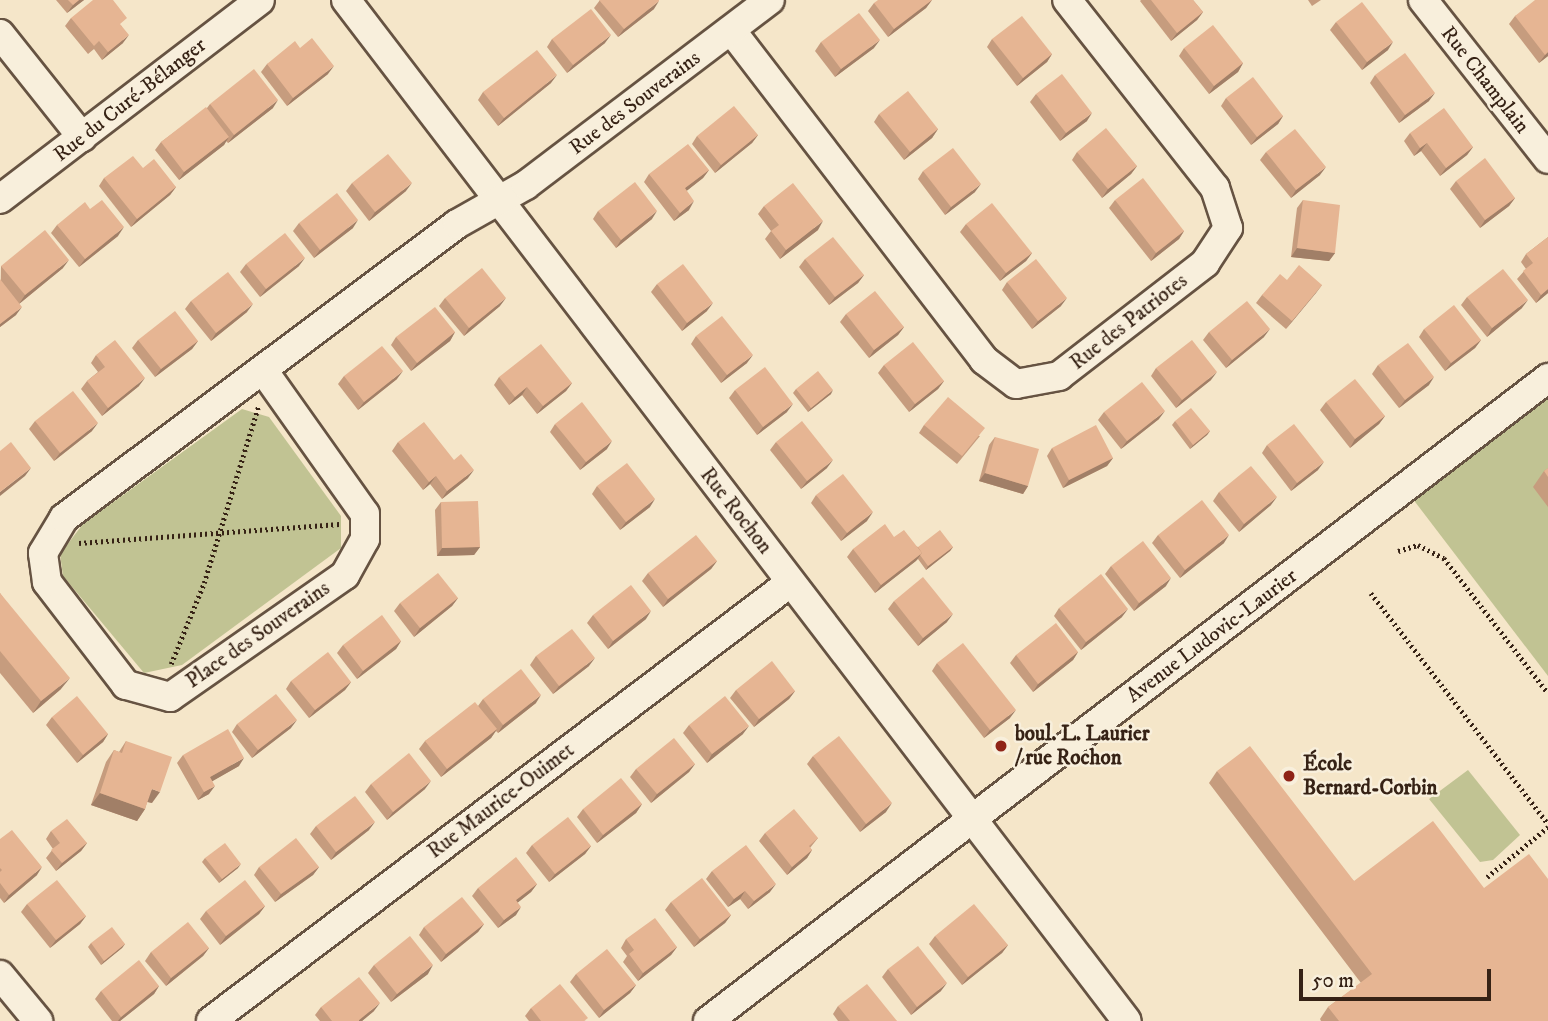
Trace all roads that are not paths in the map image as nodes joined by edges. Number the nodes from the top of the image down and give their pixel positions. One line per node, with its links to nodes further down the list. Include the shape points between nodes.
1 (260, 0): 8 (street, Rue du Curé-Bélanger)
2 (345, 0): 10 (street, Rue Rochon)
3 (770, 0): 6 (street, Rue des Souverains)
4 (1067, 0): 6 (street, Rue des Patriotes, via 1215,188 1228,228 1205,263 1059,376 1016,384 984,360)
5 (1423, 0): 9 (street, Rue Champlain)
6 (731, 30): 10 (street, Rue des Souverains, via 526,185)
7 (0, 34): 8 (street)
8 (82, 137): 11 (street, Rue du Curé-Bélanger)
9 (1548, 159)
10 (495, 199): 12 (street, Rue des Souverains); 14 (street, Rue Rochon)
11 (0, 200)
12 (263, 370): 12 (street, Place des Souverains, via 365,514 365,539 345,575 170,697 126,685 47,582 43,553 64,518)
13 (1548, 378): 15 (street, Avenue Ludovic-Laurier)
14 (791, 582): 15 (street, Rue Rochon); 18 (street, Rue Maurice-Ouimet)
15 (974, 820): 19 (street, Avenue Ludovic-Laurier); 20 (street, Rue Rochon)
16 (0, 975): 17 (street)
17 (38, 1021)
18 (211, 1021)
19 (708, 1021)
20 (1127, 1021)

